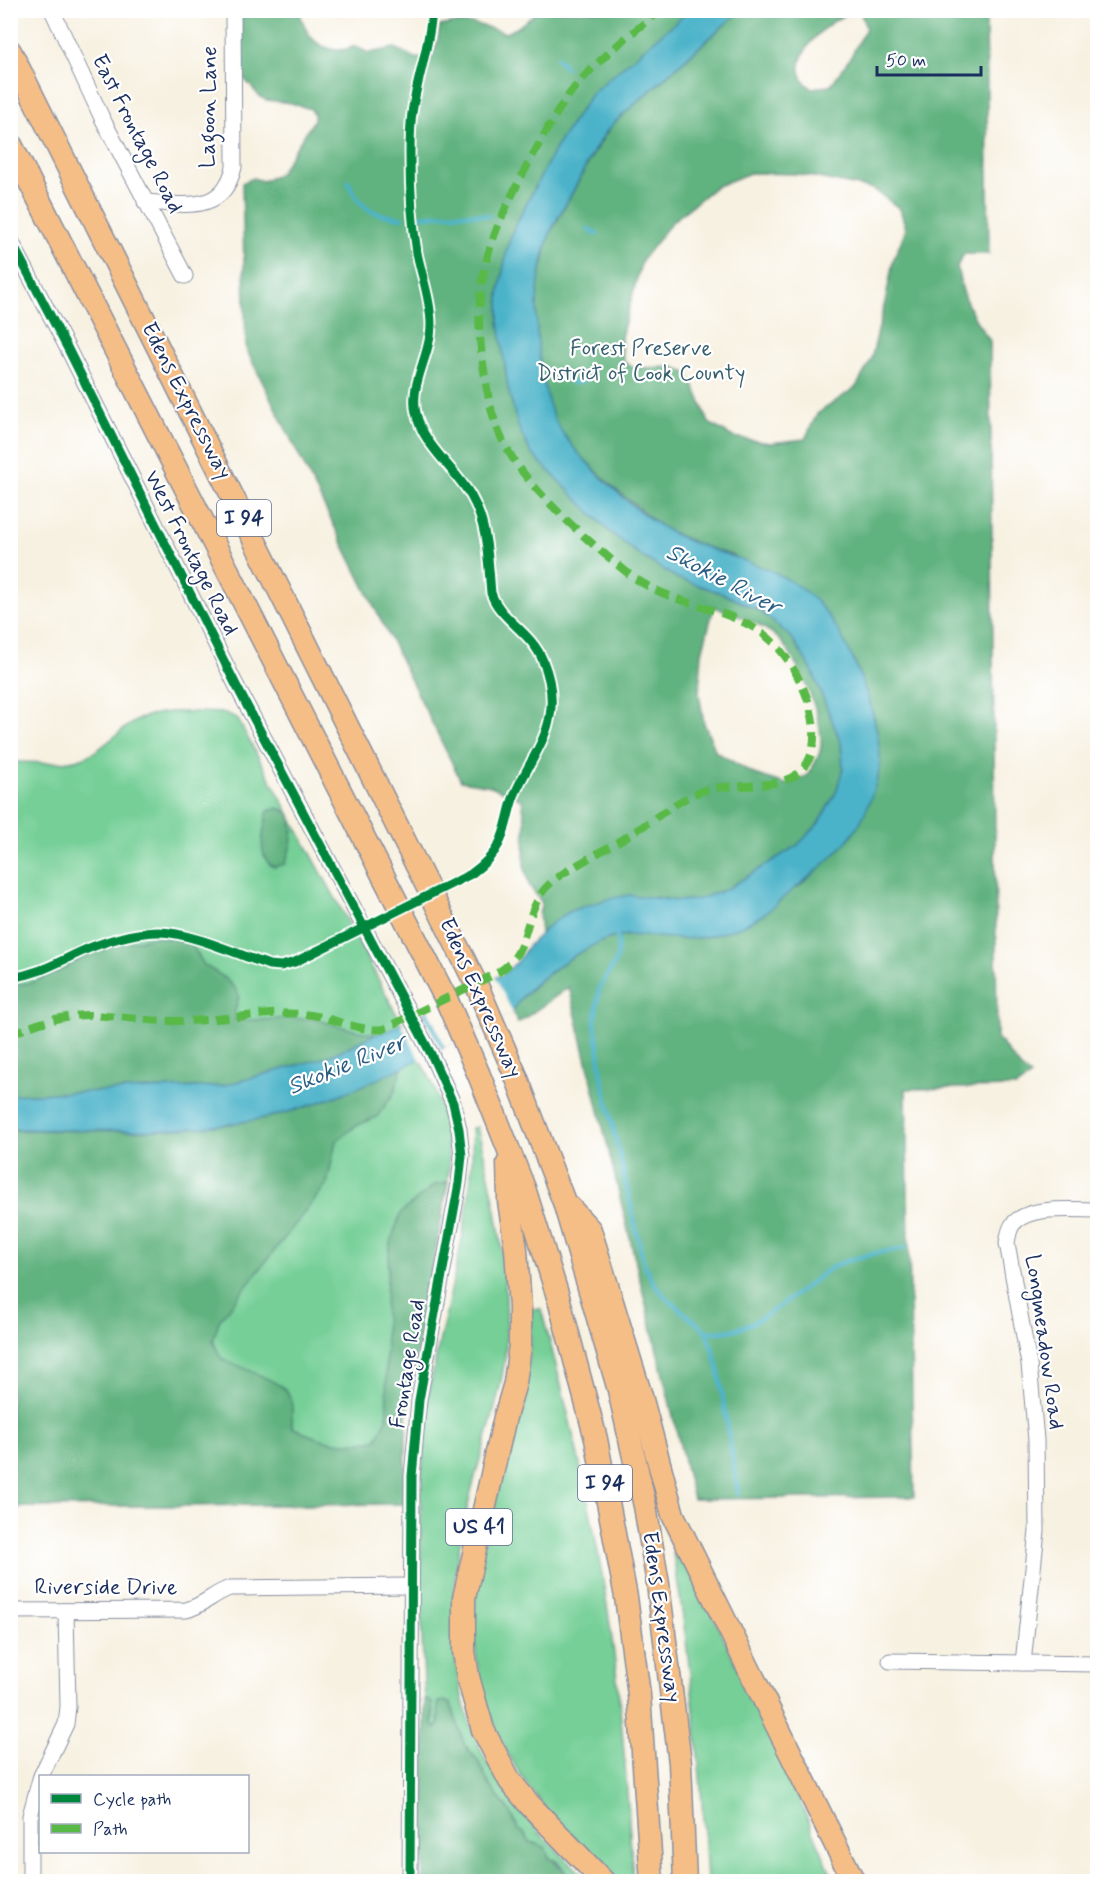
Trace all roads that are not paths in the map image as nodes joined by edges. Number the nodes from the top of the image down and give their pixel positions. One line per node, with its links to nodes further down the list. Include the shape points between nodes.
1 (52, 10): 5 (street, East Frontage Road)
2 (233, 10): 5 (street, Lagoon Lane, via 232,178 208,202)
3 (10, 51): 10 (highway, Edens Expressway / I 94, via 477,986)
4 (10, 143): 9 (highway, Edens Expressway / I 94, via 447,1001)
5 (145, 202): 7 (street, East Frontage Road)
6 (10, 239): 8 (street, West Frontage Road, via 236,685)
7 (185, 276)
8 (341, 882): 12 (street, Frontage Road, via 453,1103 462,1156 419,1400 412,1476)
9 (507, 1147): 20 (highway, US 41, via 520,1345 515,1383 464,1598 464,1651 483,1730 510,1780); 23 (highway, Edens Expressway / I 94, via 559,1300 596,1438 626,1597 639,1695)
10 (564, 1202): 24 (highway, Edens Expressway / I 94, via 619,1390 645,1506 680,1764); 25 (highway, via 590,1230 673,1515)
11 (1098, 1210): 16 (street, Longmeadow Road, via 1028,1214 1012,1225 1007,1242 1029,1365 1036,1440 1037,1532)
12 (411, 1586): 14 (street, Riverside Drive, via 230,1588 186,1610); 22 (street, Frontage Road)
13 (10, 1611): 14 (street, Riverside Drive)
14 (66, 1611): 18 (street, via 66,1724)
15 (890, 1662): 16 (street)
16 (1023, 1663): 17 (street)
17 (1098, 1664)
18 (42, 1775)
19 (39, 1785): 21 (street, via 30,1816)
20 (598, 1876)
21 (30, 1881)
22 (410, 1881)
23 (652, 1881)
24 (685, 1881)
25 (854, 1881)

